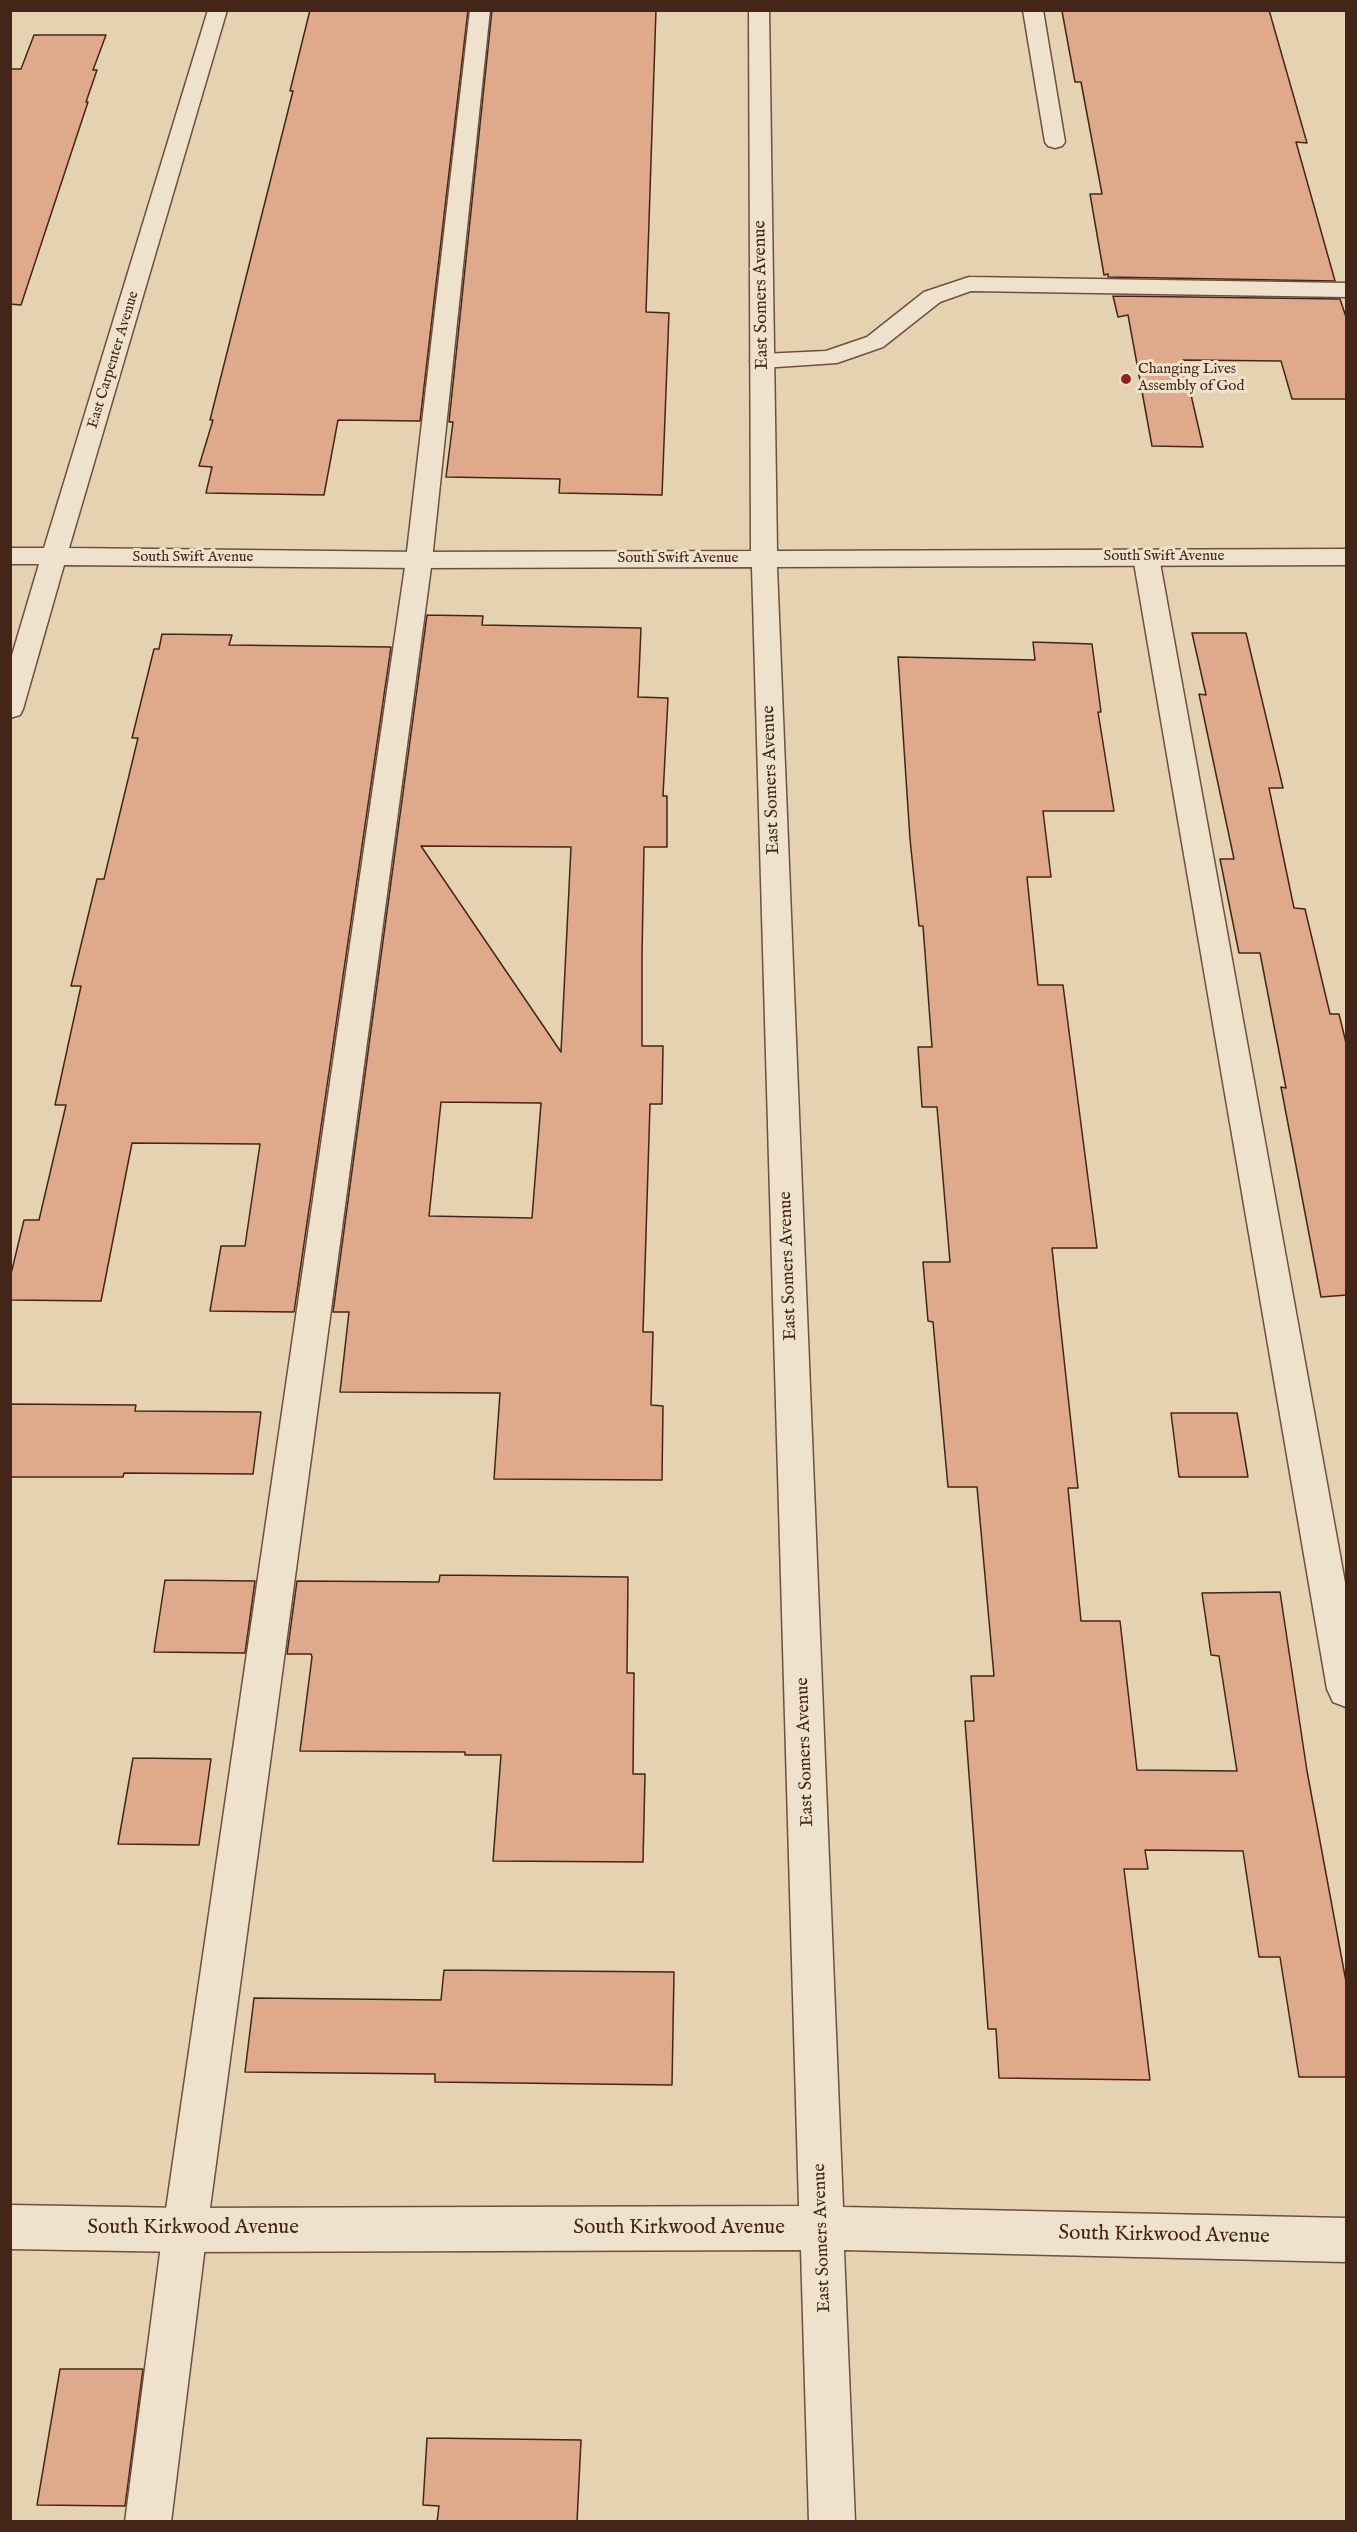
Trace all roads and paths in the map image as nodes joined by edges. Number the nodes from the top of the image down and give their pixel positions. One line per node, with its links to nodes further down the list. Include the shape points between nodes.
1 (218, 10): 9 (street, East Carpenter Avenue)
2 (480, 10): 13 (street)
3 (759, 10): 7 (street, East Somers Avenue)
4 (1033, 10): 5 (street)
5 (1055, 142)
6 (1347, 290): 7 (street, via 969,284 932,297 875,342 829,358)
7 (762, 361): 12 (street, East Somers Avenue)
8 (10, 556): 9 (street, South Swift Avenue)
9 (54, 557): 13 (street, South Swift Avenue); 14 (street, East Carpenter Avenue)
10 (1146, 557): 11 (street, South Swift Avenue); 12 (street, South Swift Avenue); 15 (street)
11 (1347, 557)
12 (765, 559): 13 (street, South Swift Avenue); 17 (street, East Somers Avenue)
13 (419, 560): 18 (street)
14 (10, 710)
15 (1347, 1689)
16 (10, 2226): 18 (street, South Kirkwood Avenue)
17 (823, 2228): 18 (street, South Kirkwood Avenue); 19 (street, South Kirkwood Avenue); 21 (street, East Somers Avenue)
18 (185, 2230): 20 (street)
19 (1347, 2240)
20 (148, 2522)
21 (832, 2522)

